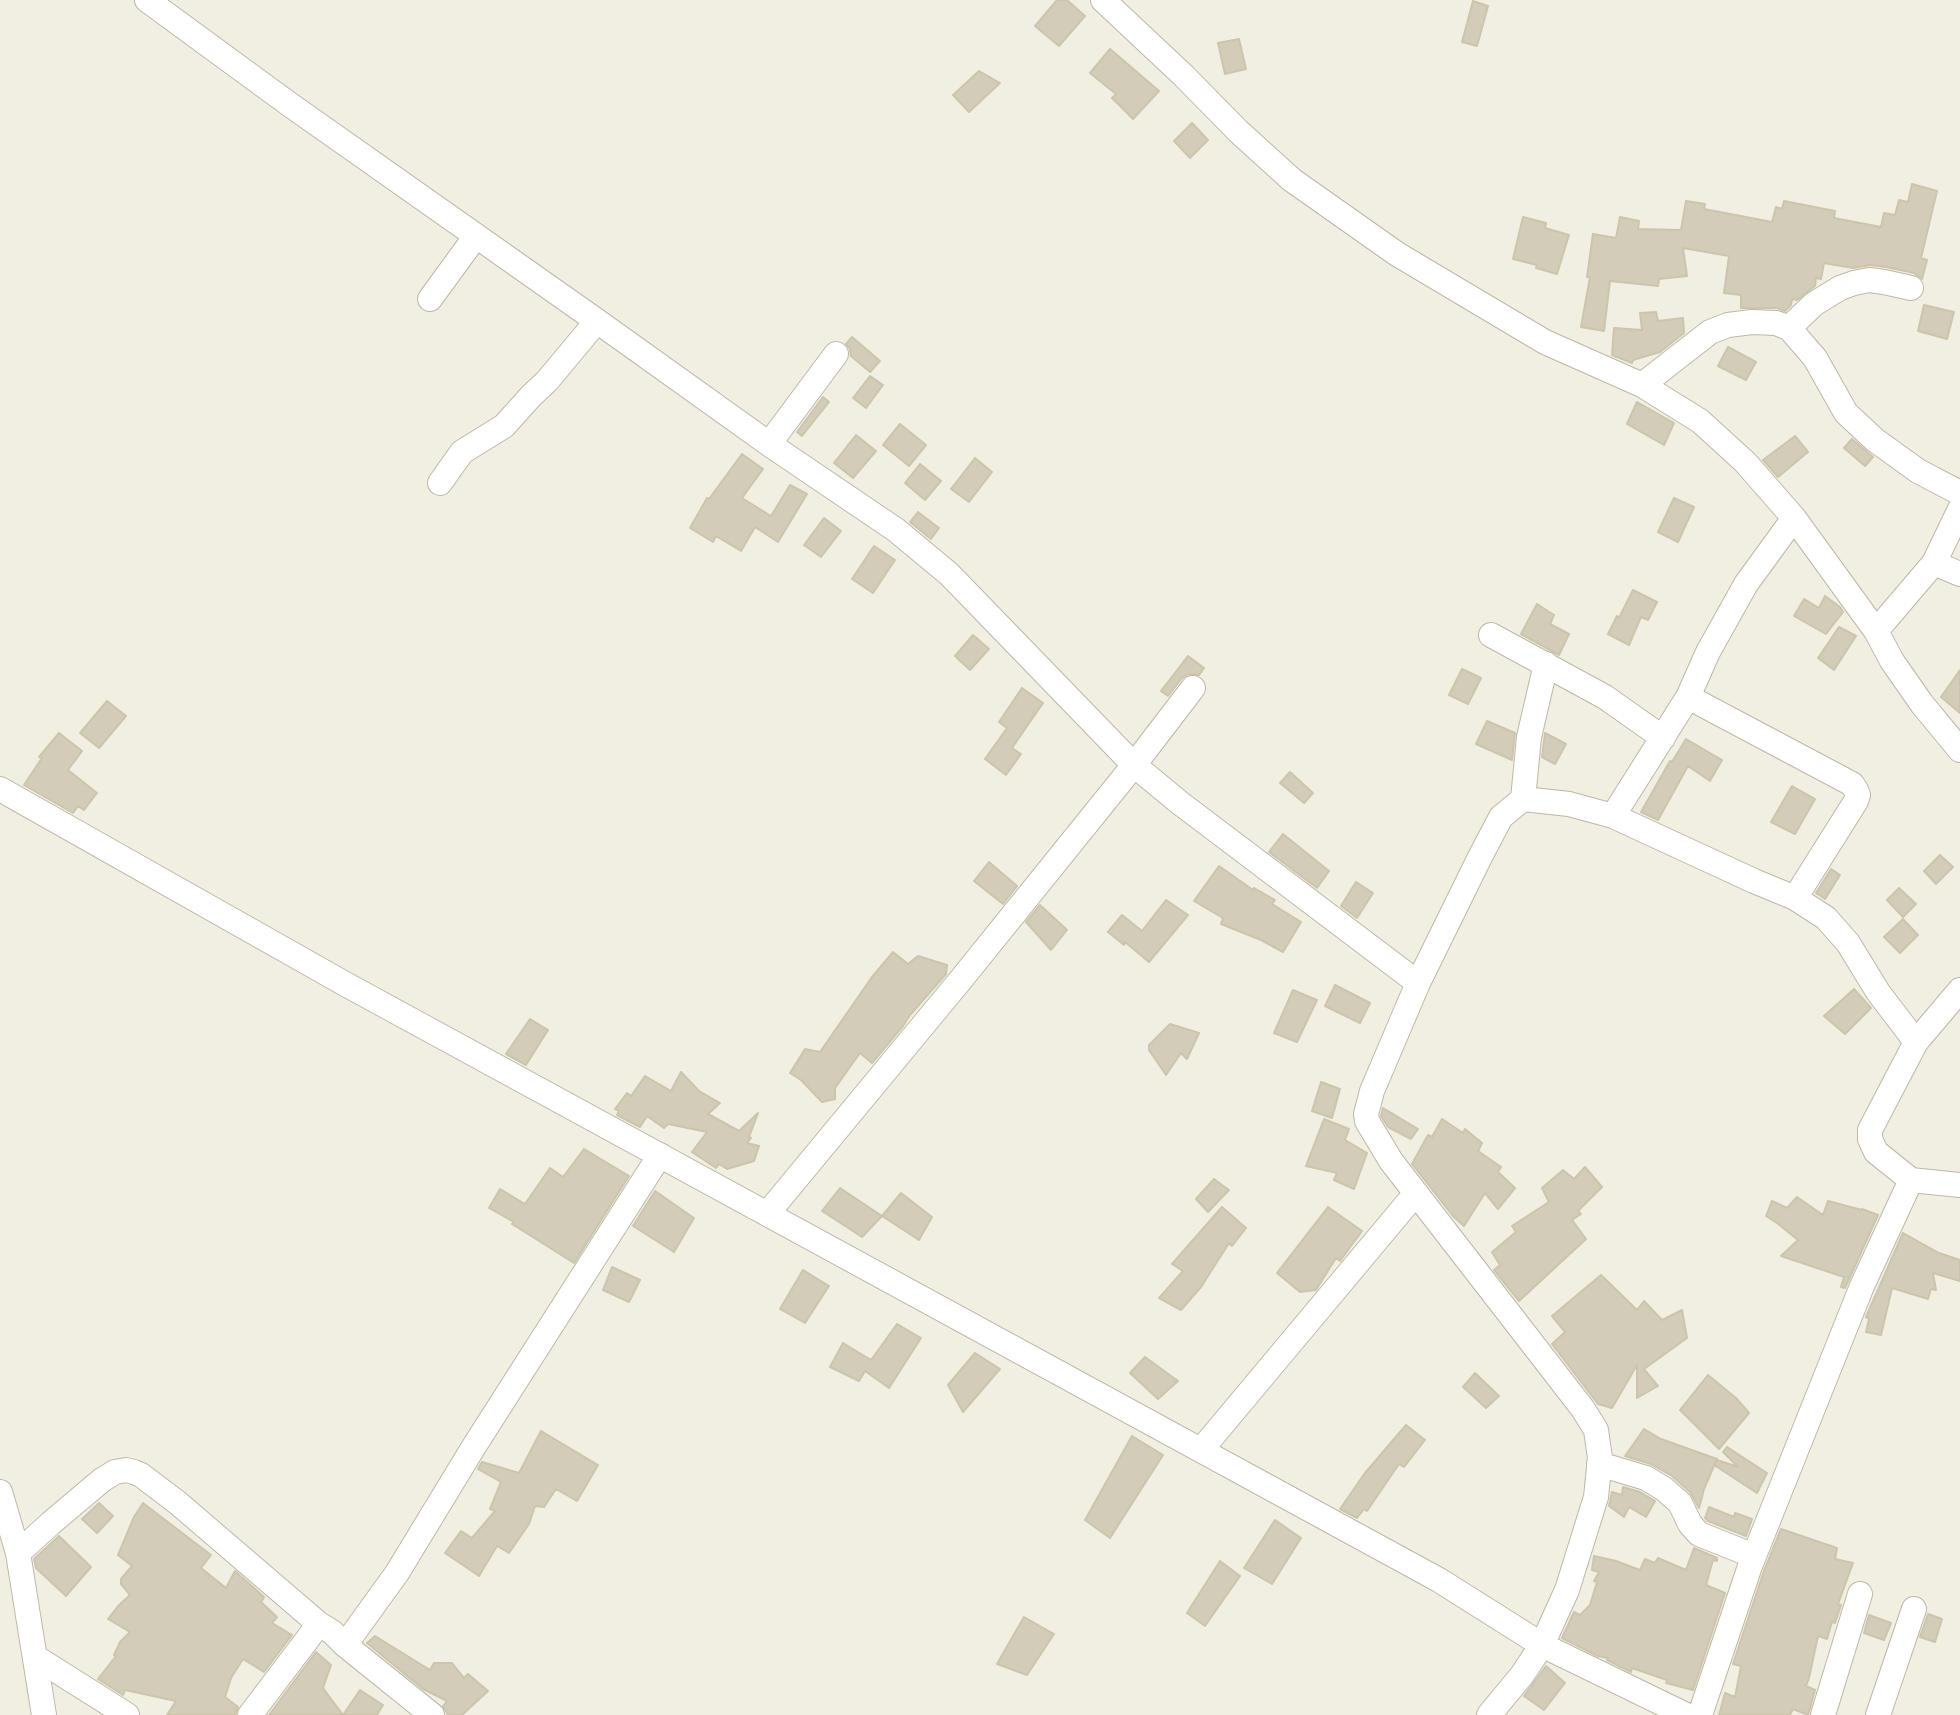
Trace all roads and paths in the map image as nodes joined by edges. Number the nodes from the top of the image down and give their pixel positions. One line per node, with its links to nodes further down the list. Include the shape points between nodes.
1 (147, 0): 3 (street)
2 (1103, 0): 9 (street, via 1292,180 1397,254 1545,342)
3 (476, 236): 5 (street); 6 (street)
4 (1911, 288): 7 (street, via 1869,280 1854,283 1814,304)
5 (430, 299)
6 (597, 321): 10 (street); 11 (street, via 504,426 462,452)
7 (1789, 328): 9 (street, via 1776,323 1728,325 1710,332); 12 (street, via 1815,358 1846,413 1918,471)
8 (836, 354): 10 (street)
9 (1642, 385): 14 (street, via 1700,421)
10 (769, 444): 24 (street, via 896,530 949,574)
11 (440, 483)
12 (1960, 493)
13 (1960, 509): 15 (street)
14 (1794, 518): 17 (street); 21 (street, via 1746,584)
15 (1934, 563): 16 (street); 17 (street)
16 (1960, 574)
17 (1876, 631): 23 (street, via 1922,704)
18 (1491, 635): 19 (street)
19 (1546, 664): 22 (street); 26 (street, via 1529,737)
20 (1193, 688): 24 (street)
21 (1688, 697): 22 (street); 28 (street, via 1856,790 1856,801)
22 (1663, 738): 27 (street)
23 (1960, 750)
24 (1134, 765): 29 (street); 36 (street)
25 (0, 789): 32 (street)
26 (1523, 799): 27 (street); 29 (street, via 1501,817)
27 (1613, 816): 28 (street)
28 (1795, 898): 31 (street, via 1826,918 1848,943)
29 (1418, 983): 35 (street, via 1366,1114 1391,1161)
30 (1960, 990): 31 (street)
31 (1916, 1042): 33 (street, via 1870,1130 1876,1152)
32 (660, 1155): 36 (street); 45 (street, via 397,1573)
33 (1911, 1180): 34 (street); 41 (street, via 1862,1286)
34 (1960, 1185)
35 (1416, 1193): 37 (street); 38 (street, via 1583,1409 1596,1430)
36 (767, 1214): 37 (street)
37 (1201, 1450): 46 (street, via 1439,1580)
38 (1599, 1464): 41 (street, via 1646,1478 1680,1503 1699,1534); 46 (street, via 1596,1497 1576,1562)
39 (0, 1492): 40 (street)
40 (18, 1553): 44 (street, via 102,1480 126,1470 178,1503); 47 (street)
41 (1754, 1556): 54 (street)
42 (1860, 1594): 55 (street)
43 (1914, 1609): 56 (street)
44 (319, 1624): 45 (street); 50 (street)
45 (345, 1645): 51 (street)
46 (1542, 1645): 52 (street); 53 (street)
47 (35, 1657): 48 (street); 49 (street)
48 (44, 1715)
49 (127, 1715)
50 (250, 1715)
51 (431, 1715)
52 (1489, 1715)
53 (1686, 1715)
54 (1700, 1715)
55 (1823, 1715)
56 (1878, 1715)

